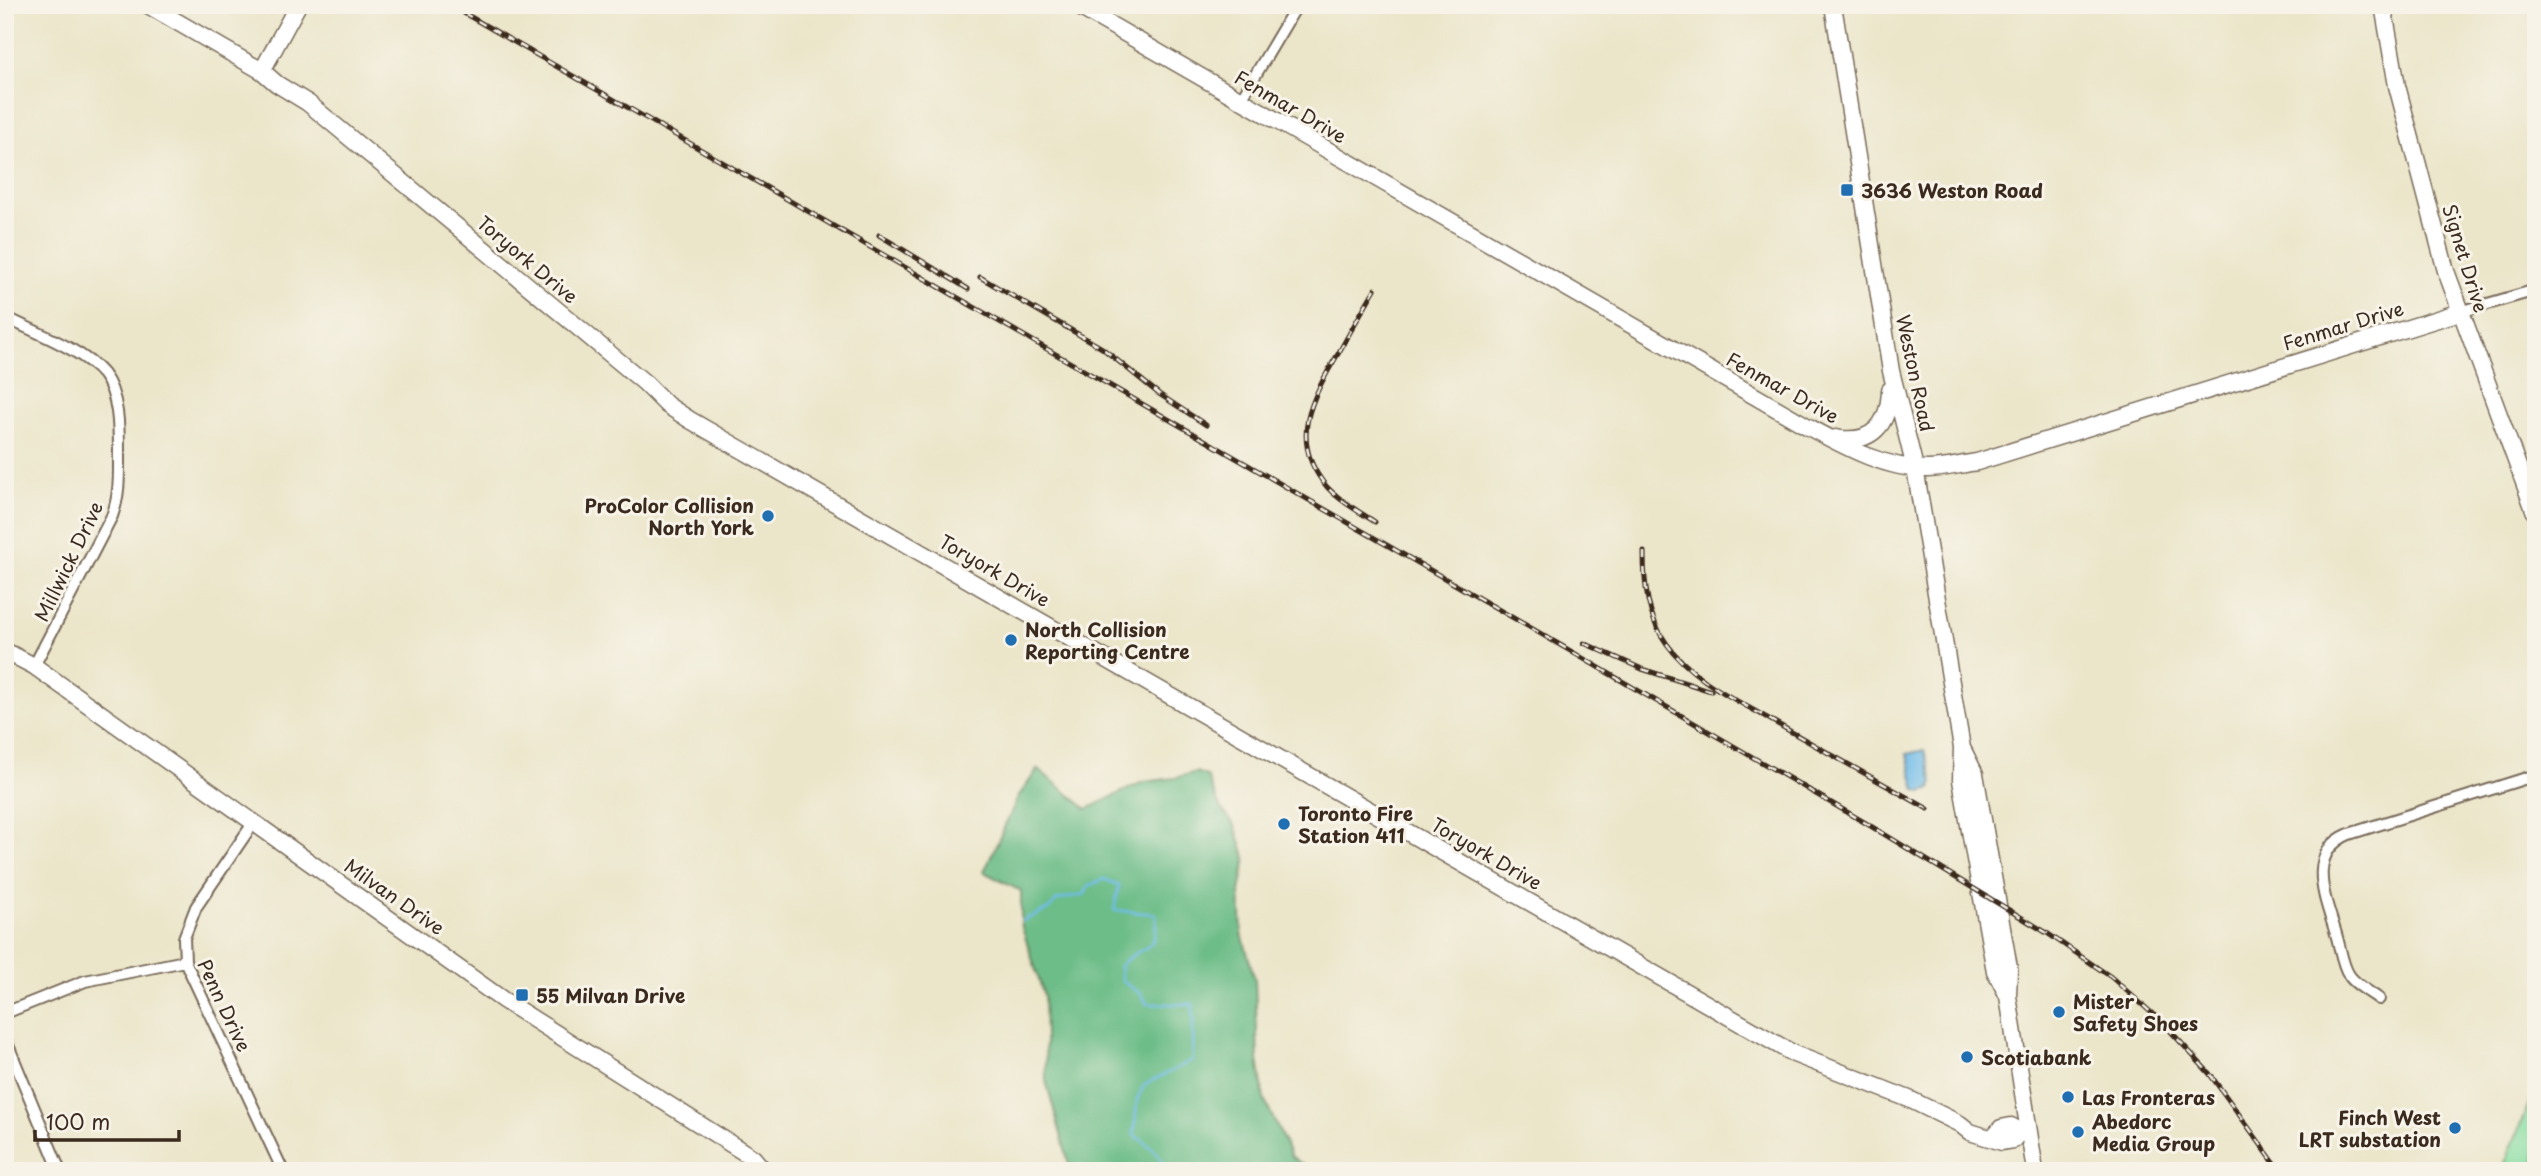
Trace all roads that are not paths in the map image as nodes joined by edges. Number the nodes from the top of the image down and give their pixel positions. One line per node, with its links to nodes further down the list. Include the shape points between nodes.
1 (148, 5): 7 (street, Toryork Drive)
2 (298, 5): 7 (street)
3 (1076, 5): 8 (street, Fenmar Drive)
4 (1297, 5): 8 (street)
5 (1833, 5): 12 (street, Weston Road)
6 (2383, 5): 10 (street, Signet Drive, via 2397,86)
7 (262, 71): 24 (street, Toryork Drive, via 308,103 690,420 1794,1054 1909,1098 1970,1132 1992,1138 2001,1128)
8 (1240, 101): 13 (street, Fenmar Drive)
9 (2536, 290): 10 (street, Fenmar Drive)
10 (2460, 312): 14 (street, Fenmar Drive, via 1976,462); 15 (street, Signet Drive)
11 (5, 317): 17 (street, Millwick Drive, via 67,348 104,375 114,398 119,434 119,492 113,516)
12 (1891, 371): 13 (street, via 1889,409 1880,425 1857,440); 14 (street, Weston Road)
13 (1827, 436): 14 (street, Fenmar Drive, via 1858,453)
14 (1915, 468): 24 (street, Weston Road, via 1962,748 1975,774 2009,968)
15 (2536, 515)
16 (5, 651): 17 (street, Milvan Drive)
17 (34, 666): 19 (street, Milvan Drive)
18 (2536, 775): 21 (street, via 2349,834 2328,850 2321,883 2349,976)
19 (254, 822): 20 (street, Penn Drive, via 196,907 184,938); 27 (street, Milvan Drive, via 503,1000 753,1158)
20 (185, 961): 22 (street, via 85,981); 26 (street, Penn Drive)
21 (2378, 999)
22 (5, 1013)
23 (5, 1038): 25 (street)
24 (2023, 1130): 28 (street, Weston Road)
25 (60, 1171)
26 (284, 1171)
27 (764, 1171)
28 (2035, 1171)

